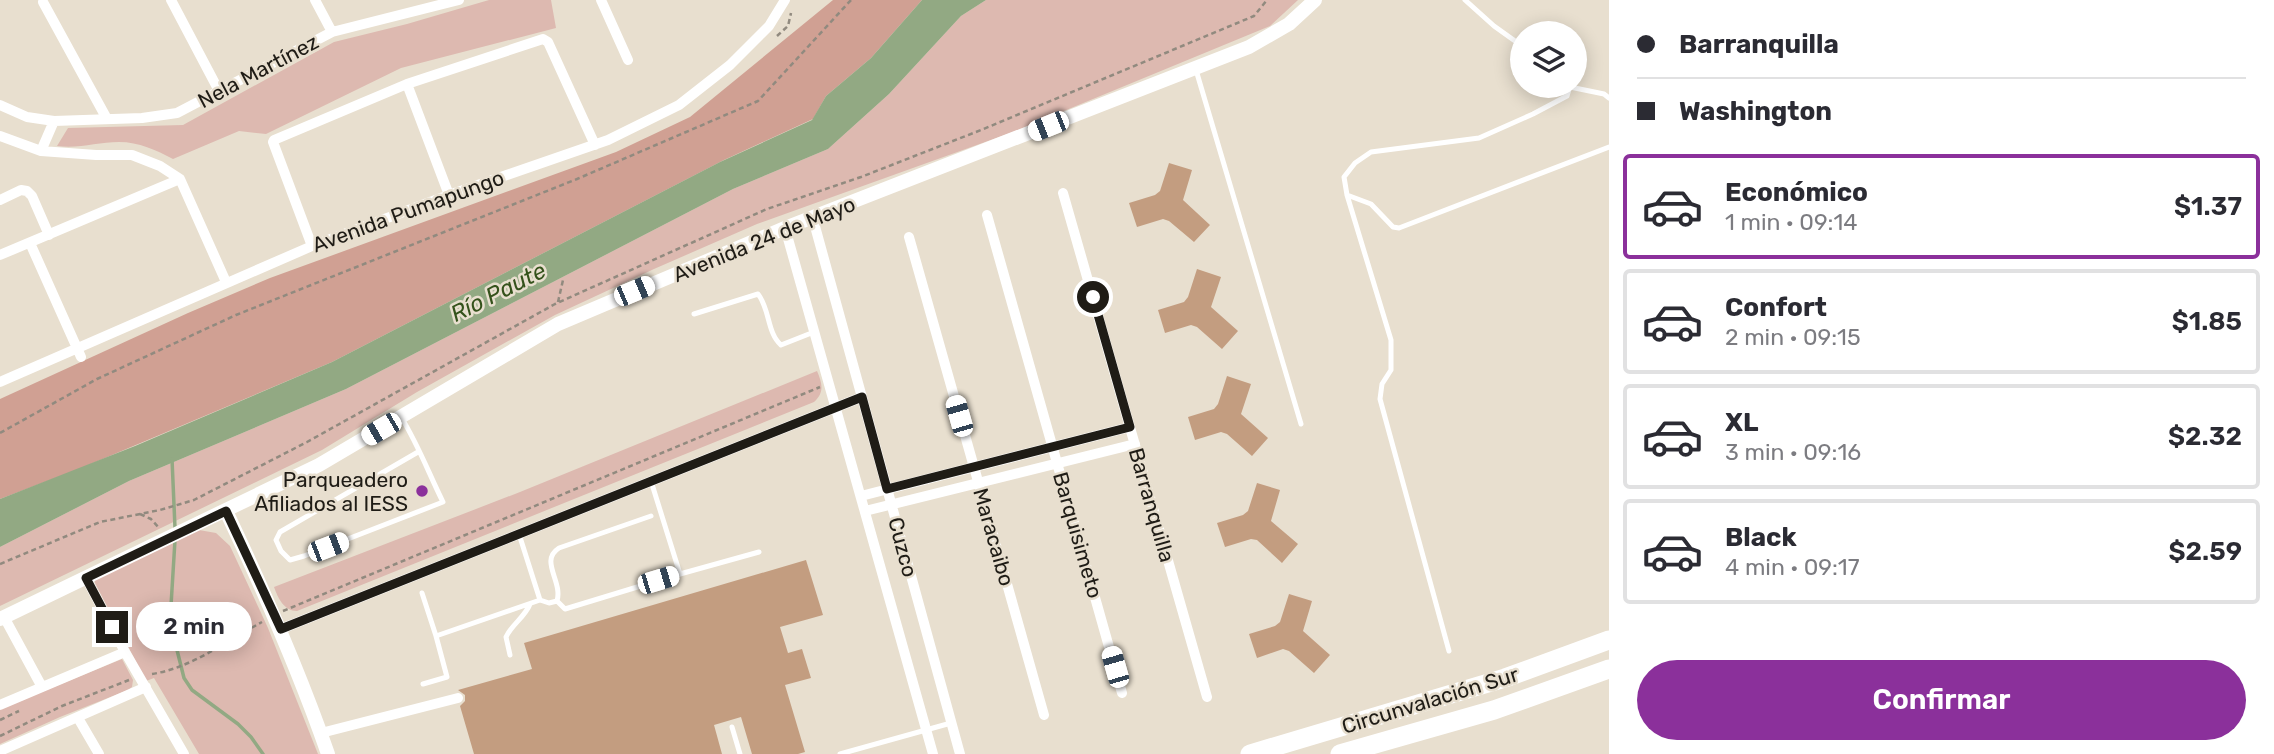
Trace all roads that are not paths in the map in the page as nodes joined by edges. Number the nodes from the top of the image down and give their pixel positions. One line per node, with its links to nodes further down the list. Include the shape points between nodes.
1 (172, 0): 16 (street)
2 (315, 0): 10 (street)
3 (459, 0): 9 (street, Nela Martínez)
4 (601, 0): 12 (street)
5 (785, 0): 23 (street, Avenida Pumapungo, via 769,26 679,104)
6 (1315, 0): 13 (main road, Avenida 24 de Mayo, via 1266,38)
7 (1465, 0): 11 (lane)
8 (43, 2): 20 (street)
9 (443, 2): 10 (street, Nela Martínez)
10 (332, 32): 16 (street, Nela Martínez)
11 (1510, 37)
12 (628, 60)
13 (1195, 67): 32 (main road, Avenida 24 de Mayo); 47 (lane)
14 (407, 84): 23 (street, via 543,39); 28 (street); 37 (street, via 274,140)
15 (1587, 90): 18 (lane)
16 (219, 91): 20 (street, Nela Martínez, via 177,113)
17 (1563, 98): 29 (lane, via 1479,138 1371,152 1345,177)
18 (1609, 98)
19 (0, 105): 21 (street, Nela Martínez, via 27,117)
20 (107, 119): 21 (street, Nela Martínez)
21 (54, 121): 25 (street)
22 (0, 136): 25 (street)
23 (596, 145): 28 (street, Avenida Pumapungo)
24 (1609, 147): 29 (lane, via 1399,228 1371,204)
25 (41, 151): 26 (street, via 132,155)
26 (180, 180): 34 (street); 39 (street)
27 (1063, 192): 48 (street, Barranquilla)
28 (449, 195): 37 (street, Avenida Pumapungo)
29 (1347, 195): 74 (lane, via 1391,340 1391,370 1380,399)
30 (0, 200): 34 (street, via 27,191)
31 (987, 215): 50 (street, Barquisimeto)
32 (813, 219): 33 (main road, Avenida 24 de Mayo); 44 (street, Cuzco)
33 (785, 228): 41 (street, Cuzco); 46 (main road, Avenida 24 de Mayo, via 558,324)
34 (49, 235): 36 (street)
35 (909, 237): 53 (street, Maracaibo)
36 (30, 243): 38 (street); 42 (street)
37 (312, 246): 39 (street, Avenida Pumapungo)
38 (0, 255)
39 (226, 282): 42 (street, Avenida Pumapungo)
40 (694, 314): 41 (lane, via 758,294 781,345)
41 (814, 332): 45 (street, Cuzco)
42 (78, 353): 43 (street, Avenida Pumapungo)
43 (0, 382)
44 (862, 397): 45 (street); 56 (street, Cuzco)
45 (836, 407): 54 (street); 57 (street, Cuzco)
46 (401, 417): 51 (lane); 59 (main road, Avenida 24 de Mayo)
47 (1301, 424)
48 (1130, 427): 49 (street, Barranquilla); 50 (street)
49 (1135, 444): 52 (street); 82 (street, Barranquilla)
50 (1053, 447): 52 (street, Barquisimeto); 53 (street)
51 (418, 452): 51 (lane, via 443,502 304,556 290,560 281,551 276,540 280,532)
52 (1058, 464): 55 (street); 81 (street, Barquisimeto)
53 (974, 467): 55 (street, Maracaibo); 56 (street)
54 (651, 481): 62 (street); 64 (lane)
55 (978, 483): 58 (street); 85 (street, Maracaibo)
56 (887, 489): 57 (street); 58 (street, Cuzco)
57 (861, 496): 60 (street, Cuzco)
58 (891, 505): 60 (street); 87 (street, Cuzco)
59 (226, 511): 65 (main road, Avenida 24 de Mayo); 71 (main road)
60 (865, 511): 89 (street, Cuzco)
61 (651, 516): 68 (lane, via 552,553 549,559 560,592)
62 (519, 534): 67 (lane); 71 (street)
63 (759, 552): 64 (lane)
64 (680, 574): 68 (lane, via 565,609)
65 (86, 578): 70 (main road, Avenida 24 de Mayo); 75 (street)
66 (422, 593): 72 (lane)
67 (540, 600): 68 (lane); 69 (lane)
68 (557, 601)
69 (530, 604): 72 (lane); 76 (lane, via 506,637)
70 (2, 618): 79 (street)
71 (281, 629): 90 (main road)
72 (436, 636): 78 (lane, via 447,677)
73 (1609, 640): 101 (highway, Circunvalación Sur, via 1506,678)
74 (1449, 651)
75 (125, 652): 79 (street); 80 (street)
76 (510, 654)
77 (1609, 669): 102 (highway, Circunvalación Sur, via 1494,710)
78 (423, 684)
79 (42, 687): 84 (street)
80 (145, 687): 86 (street); 95 (street)
81 (1122, 693)
82 (1207, 697)
83 (458, 698): 90 (street)
84 (0, 705)
85 (1044, 715)
86 (78, 718): 91 (street); 94 (street)
87 (951, 723): 89 (lane); 100 (street, Cuzco)
88 (732, 727): 97 (lane)
89 (926, 729): 93 (lane); 99 (street, Cuzco)
90 (321, 733): 96 (main road)
91 (16, 749): 92 (street)
92 (0, 751)
93 (853, 752): 98 (lane)
94 (99, 754)
95 (184, 754)
96 (328, 754)
97 (740, 754)
98 (840, 754)
99 (933, 754)
100 (960, 754)
101 (1250, 754)
102 (1340, 754)

